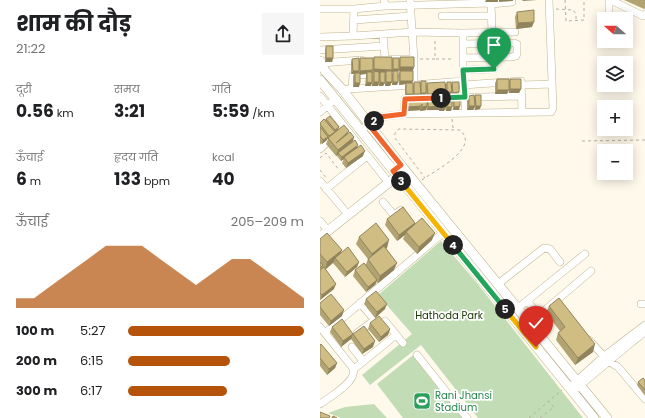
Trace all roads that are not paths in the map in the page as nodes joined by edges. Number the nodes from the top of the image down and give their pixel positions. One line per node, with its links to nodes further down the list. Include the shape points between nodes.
1 (549, 0): 34 (street)
2 (610, 0): 9 (street); 10 (street, via 643,16)
3 (512, 2): 6 (street)
4 (385, 3): 5 (street); 8 (street)
5 (410, 3): 6 (street); 11 (street)
6 (491, 4): 13 (street)
7 (320, 9): 8 (street)
8 (354, 9): 14 (street)
9 (610, 12)
10 (645, 14)
11 (411, 16): 14 (street); 15 (street)
12 (442, 16): 13 (street)
13 (492, 16): 16 (street)
14 (354, 20): 20 (street)
15 (413, 32): 18 (street); 19 (street); 27 (street)
16 (492, 32): 17 (street); 18 (street)
17 (515, 32)
18 (463, 33): 22 (street)
19 (383, 34): 20 (street); 23 (street)
20 (353, 36): 21 (street)
21 (320, 37)
22 (463, 44): 25 (street); 25 (street, via 514,43 517,44 517,54 512,57)
23 (384, 46): 24 (street); 26 (street)
24 (320, 50)
25 (463, 58): 30 (street)
26 (378, 59): 27 (street); 28 (street)
27 (415, 59): 31 (street)
28 (321, 62): 38 (main road, via 325,71)
29 (494, 69): 30 (street)
30 (463, 70): 33 (street)
31 (414, 74): 35 (street); 37 (street, via 353,75)
32 (320, 80): 43 (main road)
33 (463, 83): 35 (street); 36 (street, via 519,80); 41 (street)
34 (552, 84): 36 (street); 47 (street, via 551,112)
35 (414, 85): 37 (street)
36 (522, 85): 40 (street)
37 (352, 88): 38 (street)
38 (342, 89): 50 (main road)
39 (320, 96): 45 (street)
40 (522, 96): 41 (street); 47 (street)
41 (465, 97): 42 (street); 48 (street)
42 (435, 98)
43 (335, 99): 45 (street); 52 (main road)
44 (420, 99): 49 (street, via 405,99)
45 (327, 106): 46 (street); 51 (street)
46 (320, 112)
47 (522, 112): 48 (street)
48 (466, 113): 49 (street)
49 (404, 114): 50 (street, via 380,117)
50 (368, 124): 52 (street); 55 (main road)
51 (345, 128): 53 (street); 54 (street)
52 (361, 131): 56 (main road)
53 (320, 149)
54 (367, 156): 57 (street); 59 (street)
55 (403, 168): 56 (main road); 68 (main road)
56 (395, 174): 57 (main road); 63 (main road); 64 (main road, via 427,217)
57 (385, 178): 61 (main road)
58 (320, 181): 59 (street)
59 (326, 189): 61 (street)
60 (383, 202): 62 (street, via 394,215 400,210)
61 (344, 211): 63 (main road)
62 (405, 216)
63 (322, 232)
64 (443, 232): 70 (street, via 432,237); 89 (main road)
65 (585, 254): 69 (street)
66 (560, 262): 68 (street, via 550,249 544,248)
67 (591, 271): 72 (street, via 558,303)
68 (498, 284): 71 (main road)
69 (527, 301): 71 (street); 72 (street)
70 (360, 303): 78 (street, via 342,314); 80 (street, via 374,319 365,332 353,337)
71 (518, 308): 74 (main road)
72 (539, 315): 74 (street)
73 (385, 321): 81 (street)
74 (530, 323): 88 (main road)
75 (645, 325): 85 (street)
76 (320, 327): 78 (street)
77 (645, 332): 85 (street)
78 (325, 333): 87 (street)
79 (584, 334): 85 (street)
80 (349, 335)
81 (396, 335): 82 (street); 86 (street, via 377,346)
82 (403, 343)
83 (352, 347): 86 (street)
84 (417, 355): 92 (street)
85 (606, 359): 88 (street); 90 (street, via 618,367)
86 (363, 361): 87 (street)
87 (354, 369): 91 (street, via 352,378)
88 (578, 383): 89 (street); 94 (main road)
89 (570, 389): 93 (main road)
90 (645, 399)
91 (320, 404)
92 (467, 418)
93 (594, 418)
94 (607, 418)

